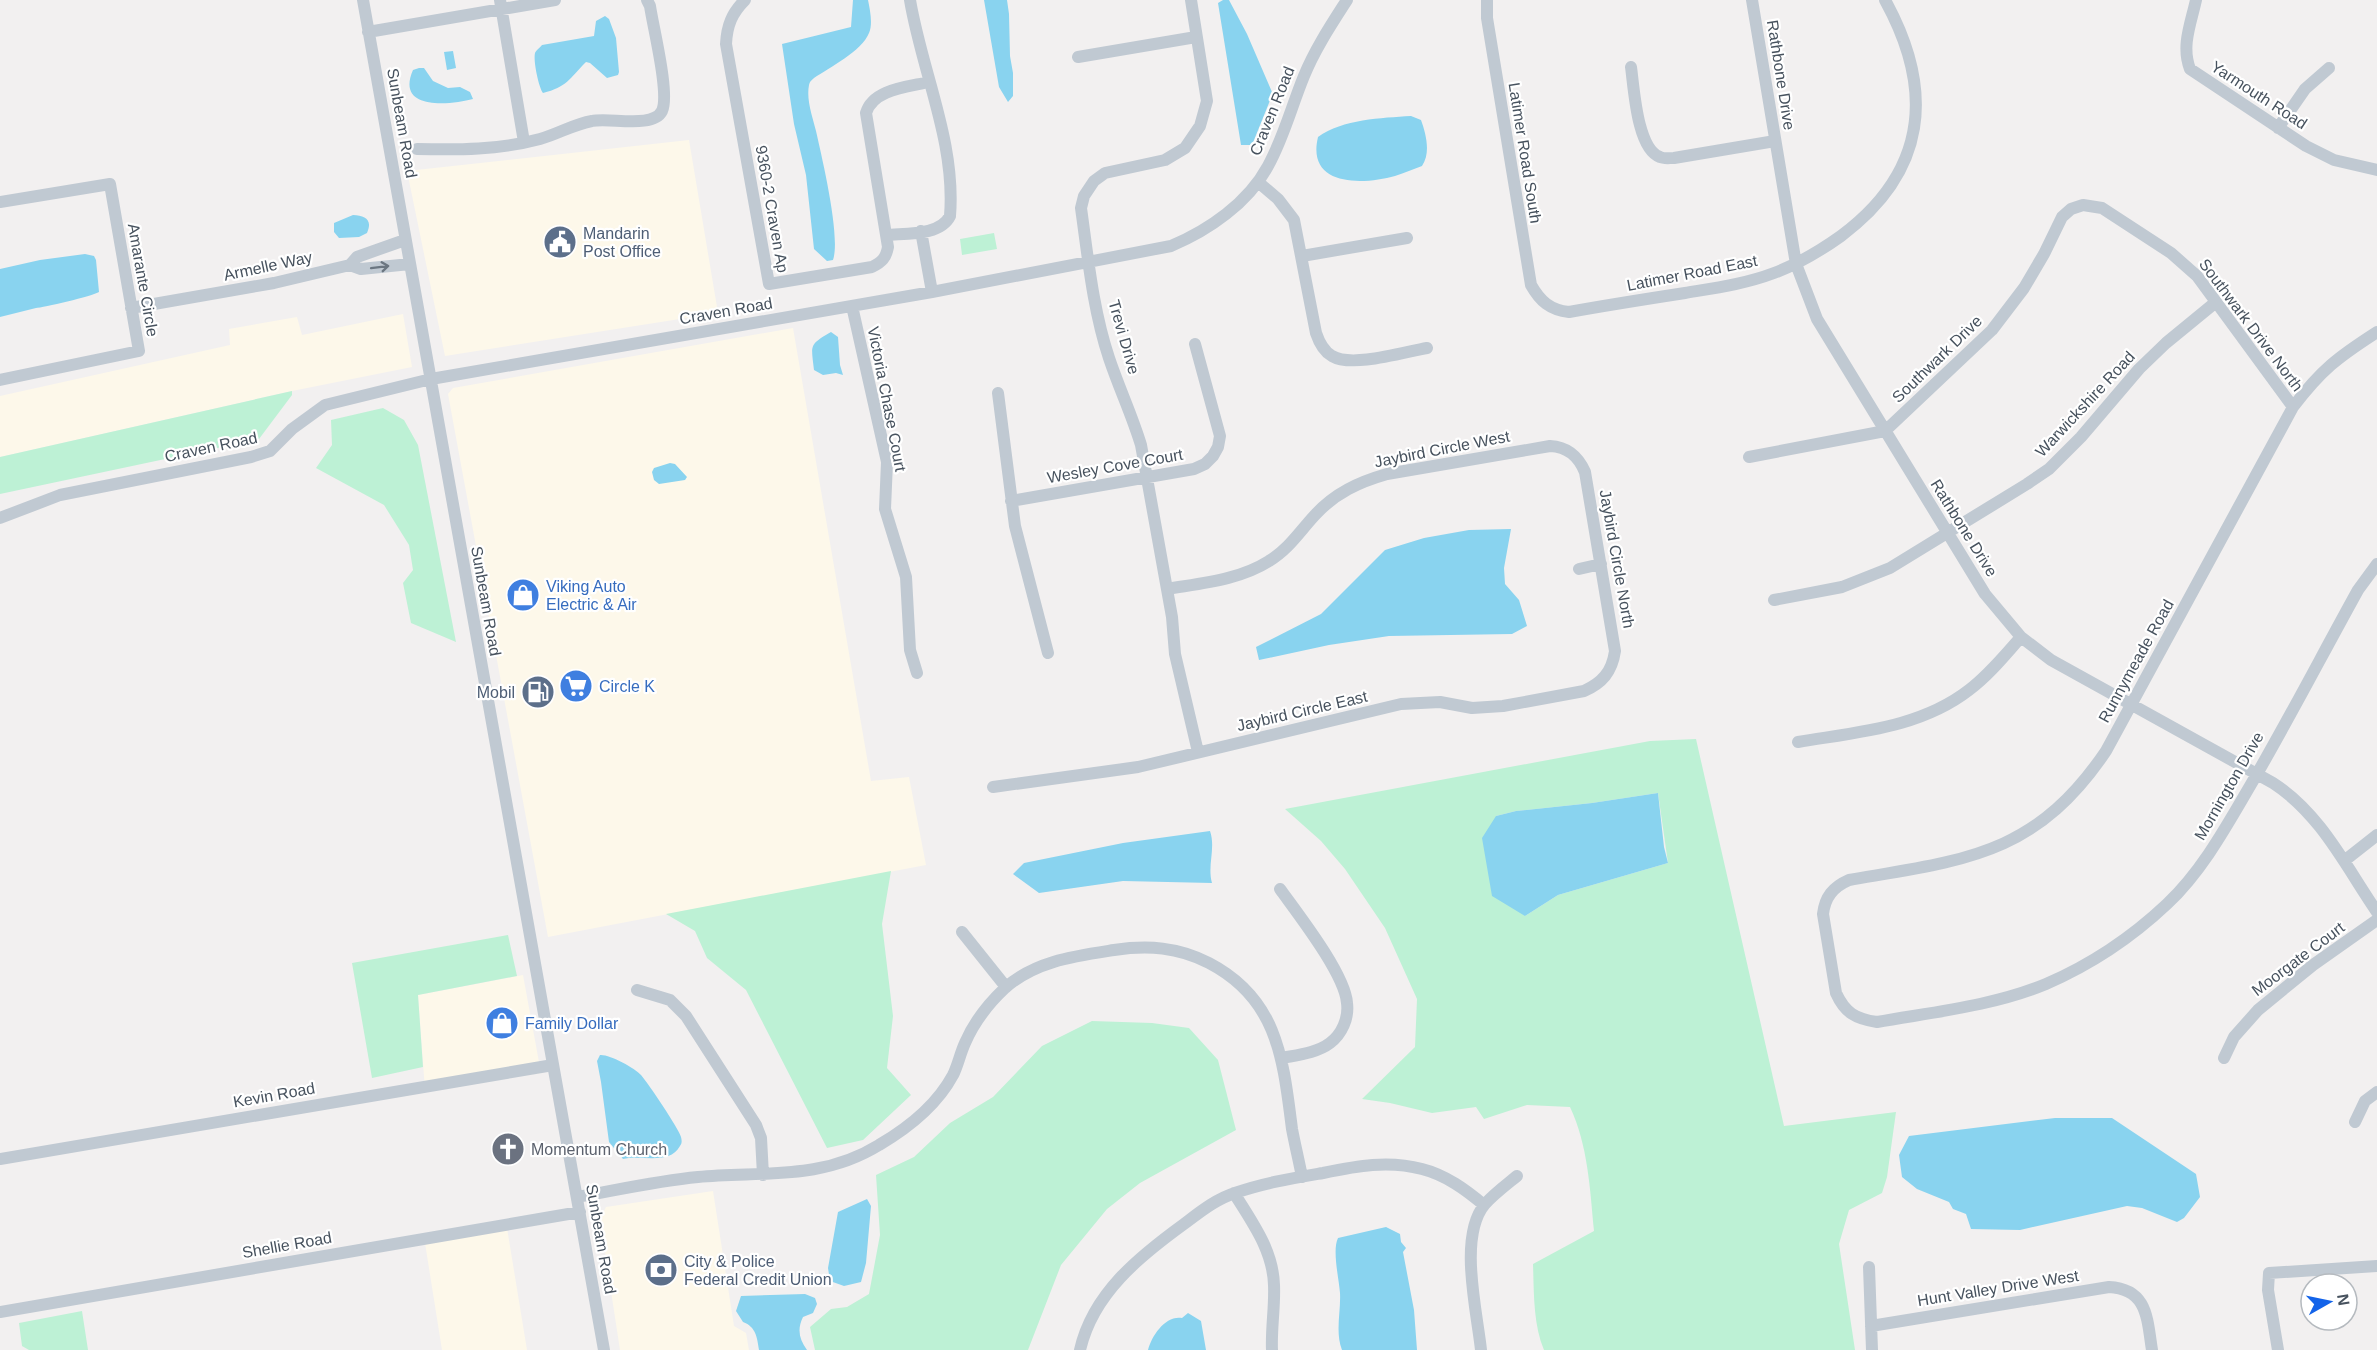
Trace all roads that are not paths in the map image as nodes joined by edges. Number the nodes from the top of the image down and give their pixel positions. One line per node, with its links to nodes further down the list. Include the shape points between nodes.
1 (363, 0): 13 (street, Sunbeam Road)
2 (555, 0): 12 (street)
3 (647, 0): 21 (street, via 664,93 659,115 642,121 594,120)
4 (745, 0): 28 (street, 9360-2 Craven Ap, via 730,19 726,44 769,284 872,267 886,256)
5 (910, 0): 18 (street)
6 (1191, 0): 14 (street, Trevi Drive)
7 (1347, 0): 24 (street, Craven Road, via 1320,41 1278,146)
8 (1487, 0): 38 (street, Latimer Road South, via 1486,18 1531,285)
9 (1752, 0): 20 (street, Rathbone Drive)
10 (1885, 0): 34 (street, Latimer Road East, via 1910,59 1916,88 1916,117 1906,157 1890,189 1876,205 1852,228)
11 (2196, 0): 19 (street, Yarmouth Road, via 2186,45 2190,69)
12 (501, 5): 13 (street); 21 (street)
13 (368, 32): 30 (street, Sunbeam Road)
14 (1196, 37): 15 (street); 32 (street, Trevi Drive, via 1207,101 1200,126 1185,147 1165,160 1116,169 1094,181 1081,208)
15 (1078, 57)
16 (1630, 67): 20 (street, via 1642,136 1648,148 1660,157)
17 (2329, 68): 19 (street, via 2305,89)
18 (929, 82): 27 (street, via 945,140 951,207 946,223); 28 (street, via 883,93 868,105 866,113)
19 (2278, 128): 23 (street, Yarmouth Road, via 2334,160)
20 (1775, 141): 34 (street, Rathbone Drive)
21 (524, 142): 22 (street, via 471,150)
22 (417, 149)
23 (2377, 170)
24 (1258, 182): 31 (street, via 1294,220); 32 (street, Craven Road, via 1230,210 1190,238 1150,251)
25 (0, 202): 40 (street, Amarante Circle, via 110,184)
26 (2093, 206): 37 (street, Southwark Drive North, via 2171,253 2197,276); 48 (street, Southwark Drive, via 2071,209 2062,218 2024,288 1992,330)
27 (921, 231): 28 (street); 36 (street)
28 (886, 235)
29 (1407, 238): 31 (street)
30 (405, 240): 33 (street, Sunbeam Road); 35 (street, Armelle Way, via 357,257)
31 (1302, 256): 43 (street, via 1316,333 1324,350 1332,356 1355,361)
32 (1089, 263): 36 (street, Craven Road); 51 (street, Trevi Drive, via 1109,358 1134,420)
33 (410, 264): 35 (street, one-way to 33, via 361,269); 44 (street, Sunbeam Road)
34 (1796, 264): 38 (street, Latimer Road East, via 1730,285 1569,312); 48 (street, Rathbone Drive, via 1817,319)
35 (350, 265): 40 (street, Armelle Way, via 274,283)
36 (932, 292): 39 (street, Craven Road)
37 (2216, 302): 47 (street, Southwark Drive North); 54 (street, Warwickshire Road, via 2139,369 2049,469)
38 (1546, 305)
39 (852, 306): 44 (street, Craven Road); 63 (street, Victoria Chase Court, via 887,462 885,509 906,577 910,651)
40 (131, 308): 45 (street, Amarante Circle, via 139,351)
41 (2377, 332): 47 (street, Runnymeade Road, via 2328,365)
42 (1196, 344): 51 (street, Wesley Cove Court, via 1218,425 1218,447 1200,467)
43 (1427, 348)
44 (431, 379): 53 (street, Craven Road, via 325,405 270,451 60,495); 80 (street, Sunbeam Road)
45 (0, 380)
46 (998, 393): 52 (street)
47 (2293, 407): 64 (street, Runnymeade Road)
48 (1885, 431): 50 (street); 54 (street, Rathbone Drive)
49 (1576, 456): 55 (street, Jaybird Circle North, via 1585,472); 58 (street, Jaybird Circle West, via 1550,446 1365,480 1332,499 1269,561 1227,578)
50 (1749, 457)
51 (1148, 478): 52 (street, Wesley Cove Court); 58 (street, Trevi Drive)
52 (1011, 501): 61 (street)
53 (0, 518)
54 (1948, 533): 59 (street, Warwickshire Road, via 1860,581); 60 (street, Rathbone Drive, via 1985,594)
55 (1601, 564): 57 (street); 62 (street, Jaybird Circle North, via 1614,639)
56 (2377, 564): 67 (street, Mornington Drive, via 2358,590)
57 (1579, 569)
58 (1167, 589): 66 (street, Trevi Drive, via 1175,654)
59 (1774, 600)
60 (2022, 637): 64 (street, Rathbone Drive, via 2051,660); 65 (street, via 1970,690 1931,713 1892,726)
61 (1048, 653)
62 (1610, 669): 66 (street, Jaybird Circle East, via 1596,686 1584,691 1503,706 1401,704)
63 (917, 673)
64 (2131, 705): 67 (street, Rathbone Drive); 77 (street, Runnymeade Road, via 2086,779 2059,807 2019,837 1954,862 1850,880 1834,889 1824,903 1823,914 1836,993)
65 (1798, 742)
66 (1198, 752): 68 (street, Jaybird Circle East, via 1102,773)
67 (2257, 774): 70 (street, Rathbone Drive, via 2301,804); 77 (street, Mornington Drive, via 2229,824 2168,903 2121,942 2087,963 2005,998 1877,1022)
68 (993, 787)
69 (2377, 835): 70 (street)
70 (2344, 861): 72 (street, Rathbone Drive)
71 (1280, 889): 78 (street, via 1317,940 1348,1002 1347,1017 1329,1044)
72 (2377, 912)
73 (2377, 920): 79 (street, Moorgate Court, via 2258,1010 2234,1036)
74 (962, 932): 75 (street)
75 (1006, 987): 78 (street, via 1032,970 1071,957 1130,948 1160,947 1184,952 1226,971 1246,989 1262,1009); 84 (street, via 973,1026 954,1074 923,1114 878,1146 835,1165)
76 (637, 990): 84 (street, via 670,1000 686,1016 756,1125 761,1138)
77 (1849, 1014)
78 (1282, 1058): 86 (street)
79 (2224, 1058)
80 (553, 1065): 83 (street, Kevin Road); 88 (street, Sunbeam Road)
81 (2377, 1092): 82 (street, via 2365,1101)
82 (2355, 1122)
83 (0, 1160)
84 (763, 1176): 88 (street, via 700,1177)
85 (1517, 1176): 89 (street)
86 (1302, 1177): 87 (street); 89 (street, via 1368,1164 1397,1164 1444,1177)
87 (1234, 1193): 96 (street, via 1160,1241 1124,1272 1091,1320); 97 (street, via 1270,1259 1274,1288)
88 (577, 1197): 90 (street, Sunbeam Road)
89 (1484, 1205): 98 (street, via 1471,1237 1470,1256)
90 (580, 1212): 93 (street, Shellie Road); 95 (street, Sunbeam Road)
91 (2377, 1266): 101 (street, via 2269,1273)
92 (1869, 1267): 94 (street)
93 (0, 1312)
94 (1871, 1326): 99 (street); 100 (street, Hunt Valley Drive West, via 2109,1287 2129,1292 2143,1306)
95 (604, 1350)
96 (1080, 1350)
97 (1272, 1350)
98 (1481, 1350)
99 (1872, 1350)
100 (2152, 1350)
101 (2278, 1350)

